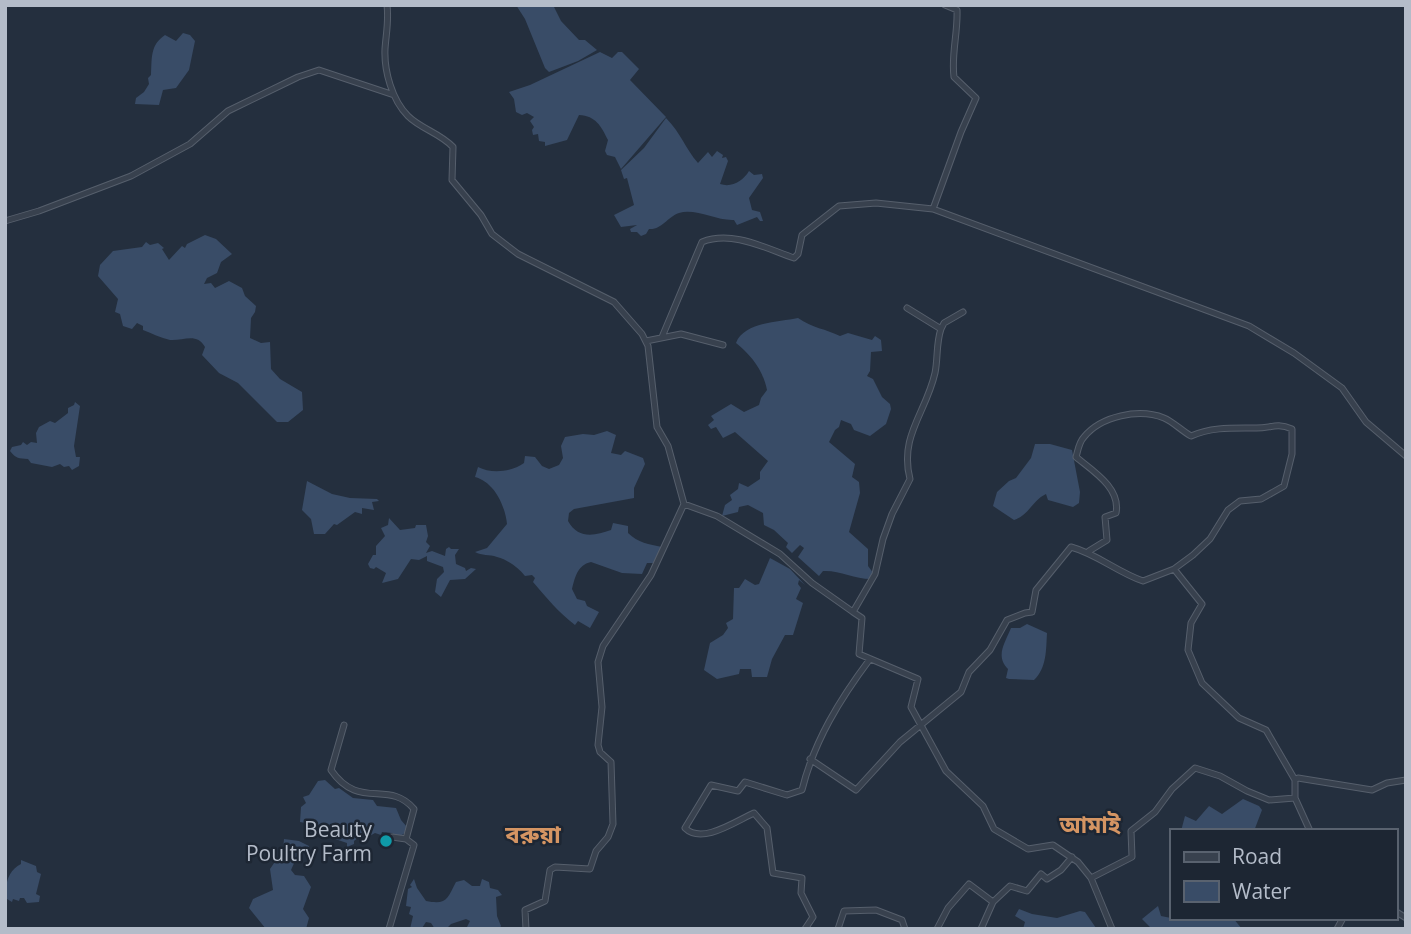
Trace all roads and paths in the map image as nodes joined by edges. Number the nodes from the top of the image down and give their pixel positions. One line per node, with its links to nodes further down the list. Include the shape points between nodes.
1 (387, 5): 3 (street, via 386,60)
2 (945, 5): 4 (street, via 957,10 954,77 976,98)
3 (394, 95): 5 (street, via 319,69 228,111 190,144 131,176); 10 (street, via 408,115 453,147 452,180 492,234 518,254 614,302)
4 (933, 209): 9 (street, via 839,206 802,235 794,258 733,238 702,242); 12 (street, via 1249,326 1342,388 1366,422)
5 (5, 221)
6 (907, 308): 8 (street)
7 (962, 312): 8 (street)
8 (941, 329): 16 (street, via 934,377 906,448 910,479 888,527 875,575)
9 (662, 337): 10 (street); 11 (street, via 681,334)
10 (646, 341): 13 (street, via 657,427 668,446)
11 (723, 345)
12 (1406, 456)
13 (684, 505): 16 (street, via 717,516 780,554); 30 (street, via 651,575 598,662 602,707 598,745 611,762 613,824 590,869 550,870 545,901 525,909)
14 (1089, 551): 15 (street, via 1143,581); 15 (street, via 1107,540 1105,517 1116,513 1118,504 1106,482 1076,457 1082,438 1098,424 1142,414 1165,418 1191,436 1236,427 1281,424 1293,429 1284,486 1262,499 1240,501 1228,510 1210,539); 19 (street, via 1071,547 1036,590 1032,612 1007,620 990,650 969,672 961,692 901,742 856,790)
15 (1174, 569): 20 (street, via 1202,604 1191,623 1188,650 1202,683 1238,718 1266,730)
16 (853, 612): 17 (street, via 862,618 859,654)
17 (870, 659): 19 (street, via 840,702); 26 (street, via 918,679 911,707 946,771 983,806 994,829 1028,849 1053,845)
18 (344, 725): 25 (street, via 331,771 354,792 407,800 414,809)
19 (810, 759): 31 (street, via 802,790 788,795 745,782 738,791 711,785 685,828 700,835 754,813 767,828 773,873 802,878 801,893 813,917)
20 (1295, 780): 21 (street, via 1372,790); 22 (street)
21 (1406, 780)
22 (1295, 798): 23 (street); 27 (street, via 1269,800 1195,768 1132,831 1132,857)
23 (1309, 829)
24 (393, 837): 25 (street)
25 (406, 839): 29 (street, via 414,845)
26 (1072, 857): 27 (street); 28 (street, via 1047,878 1041,874 1027,891 1010,886)
27 (1091, 878): 36 (street)
28 (993, 902): 34 (street, via 969,884); 35 (street)
29 (389, 929)
30 (526, 929)
31 (805, 929)
32 (838, 929): 33 (street, via 844,911 876,910 902,920)
33 (905, 929)
34 (937, 929)
35 (981, 929)
36 (1112, 929)

